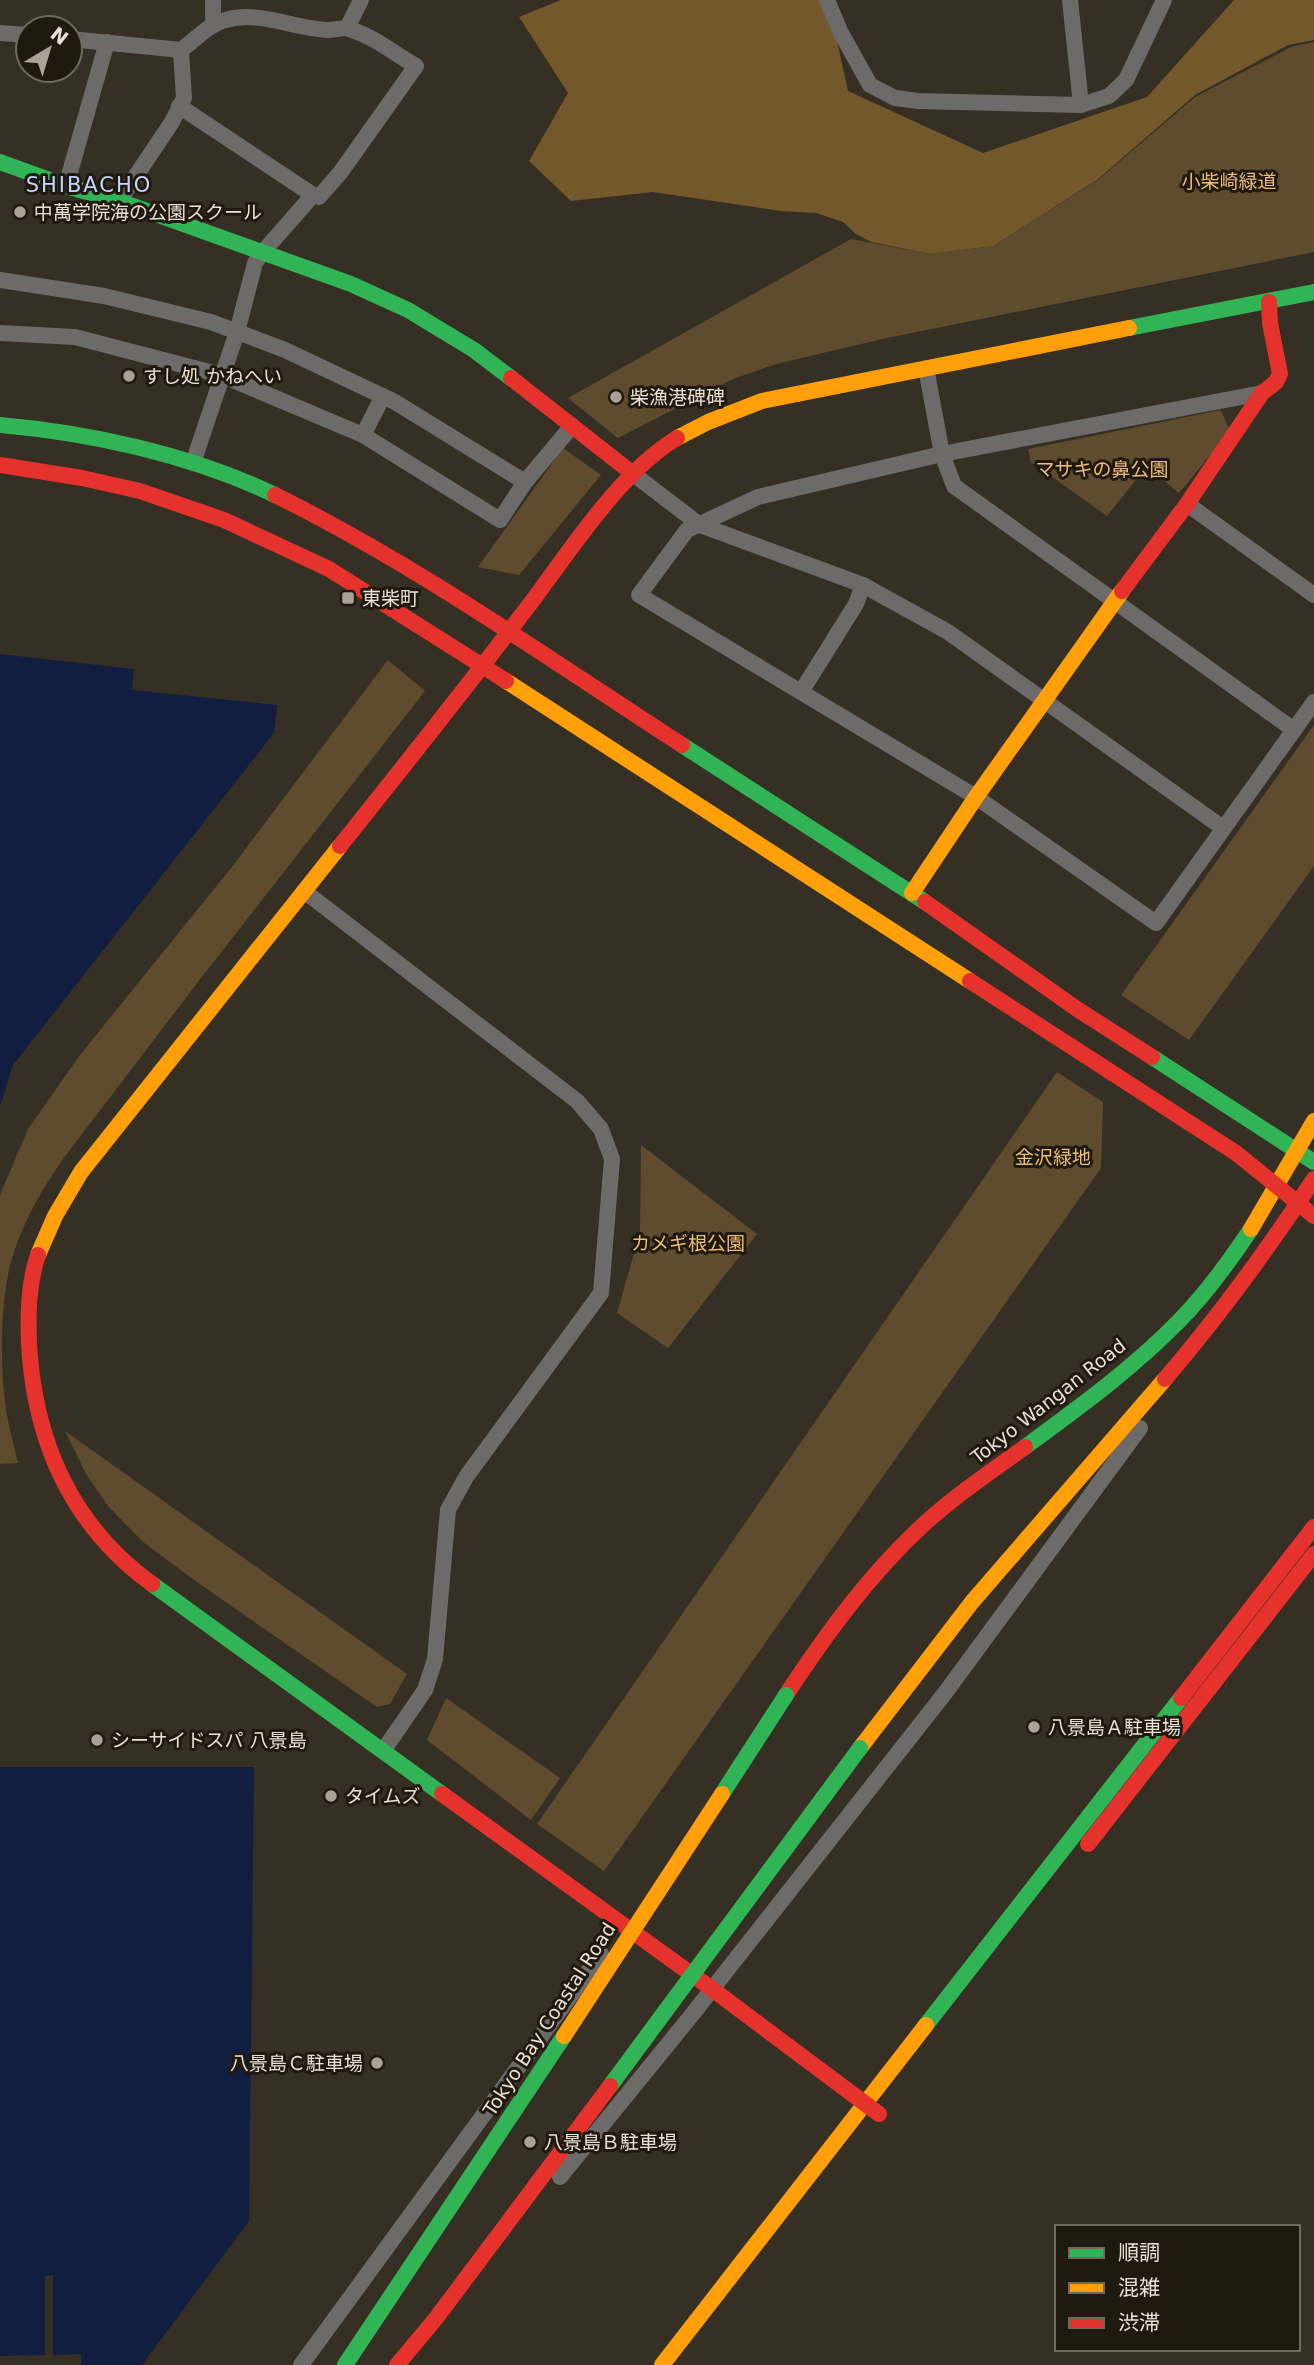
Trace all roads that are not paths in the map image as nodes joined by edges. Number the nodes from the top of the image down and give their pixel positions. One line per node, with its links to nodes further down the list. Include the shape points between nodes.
1 (213, 0): 6 (street)
2 (361, 0): 7 (street)
3 (827, 0): 11 (street, via 870,85 895,98)
4 (1070, 0): 11 (street)
5 (1164, 0): 11 (street, via 1126,80 1109,96)
6 (213, 25): 7 (street, via 243,16 319,29); 10 (street)
7 (347, 28): 15 (street, via 416,66 340,173 319,197)
8 (84, 40): 9 (street)
9 (107, 42): 10 (street); 14 (street)
10 (181, 50): 12 (street, via 184,98)
11 (1081, 104)
12 (179, 106): 15 (street); 16 (street)
13 (0, 162): 14 (main road)
14 (66, 186): 16 (main road)
15 (313, 195): 17 (street)
16 (119, 201): 17 (main road)
17 (262, 253): 21 (street); 28 (main road, via 408,310 474,350)
18 (0, 280): 21 (street, via 104,296)
19 (1314, 292): 20 (main road)
20 (1269, 302): 23 (main road); 25 (main road, via 1280,374)
21 (237, 332): 24 (street); 26 (street)
22 (0, 333): 24 (street, via 75,337)
23 (926, 369): 30 (street); 33 (main road, via 762,401 699,426 659,449)
24 (221, 375): 29 (street); 31 (street)
25 (1262, 393): 30 (street); 35 (main road)
26 (383, 396): 29 (street); 34 (street)
27 (0, 425): 31 (main road, via 98,439)
28 (572, 426): 33 (main road); 34 (street)
29 (363, 435): 34 (street, via 500,520)
30 (942, 454): 36 (street, via 758,497); 39 (street, via 954,486)
31 (193, 463): 40 (main road, via 321,518)
32 (0, 466): 41 (main road, via 140,491 224,520 338,575)
33 (632, 473): 36 (street); 40 (main road)
34 (525, 482)
35 (1187, 504): 38 (street); 39 (main road)
36 (700, 525): 37 (street); 42 (street, via 687,530 639,595)
37 (863, 585): 42 (street); 43 (street, via 948,632)
38 (1314, 595)
39 (1115, 601): 43 (main road); 45 (street)
40 (508, 633): 41 (main road); 49 (main road)
41 (482, 667): 48 (main road); 54 (main road, via 1236,1153)
42 (801, 692): 46 (street)
43 (1045, 700): 46 (main road); 47 (street)
44 (1314, 702): 45 (street)
45 (1294, 730): 47 (street)
46 (976, 797): 47 (street, via 1156,923); 49 (main road)
47 (1223, 828)
48 (304, 891): 61 (street, via 577,1101 601,1129 612,1159 601,1293 466,1477 448,1510 435,1659 425,1690); 61 (main road, via 81,1172 49,1224 28,1293 30,1372 50,1458 86,1519 106,1542 145,1579)
49 (912, 893): 51 (main road, via 1077,1009)
50 (1314, 1121): 51 (main road, Tokyo Wangan Road)
51 (1297, 1151): 52 (main road); 54 (main road, Tokyo Wangan Road)
52 (1314, 1163)
53 (1314, 1179): 55 (main road)
54 (1277, 1185): 55 (main road); 60 (main road, Tokyo Wangan Road, via 1221,1273 1177,1323 1110,1383 946,1505 897,1551 844,1610)
55 (1298, 1203): 56 (main road); 57 (main road)
56 (1314, 1216)
57 (1212, 1324): 64 (street, via 945,1693); 68 (main road, bridge, via 924,1662 581,2126)
58 (1314, 1527): 65 (main road)
59 (1314, 1554): 62 (main road)
60 (786, 1695): 67 (main road, Tokyo Bay Coastal Road, bridge)
61 (383, 1751): 63 (main road)
62 (1074, 1862)
63 (622, 1925): 64 (main road); 66 (street)
64 (712, 1989): 65 (main road); 69 (street, via 495,2257)
65 (876, 2111): 70 (main road)
66 (301, 2365)
67 (345, 2365)
68 (397, 2365)
69 (416, 2365)
70 (662, 2365)

